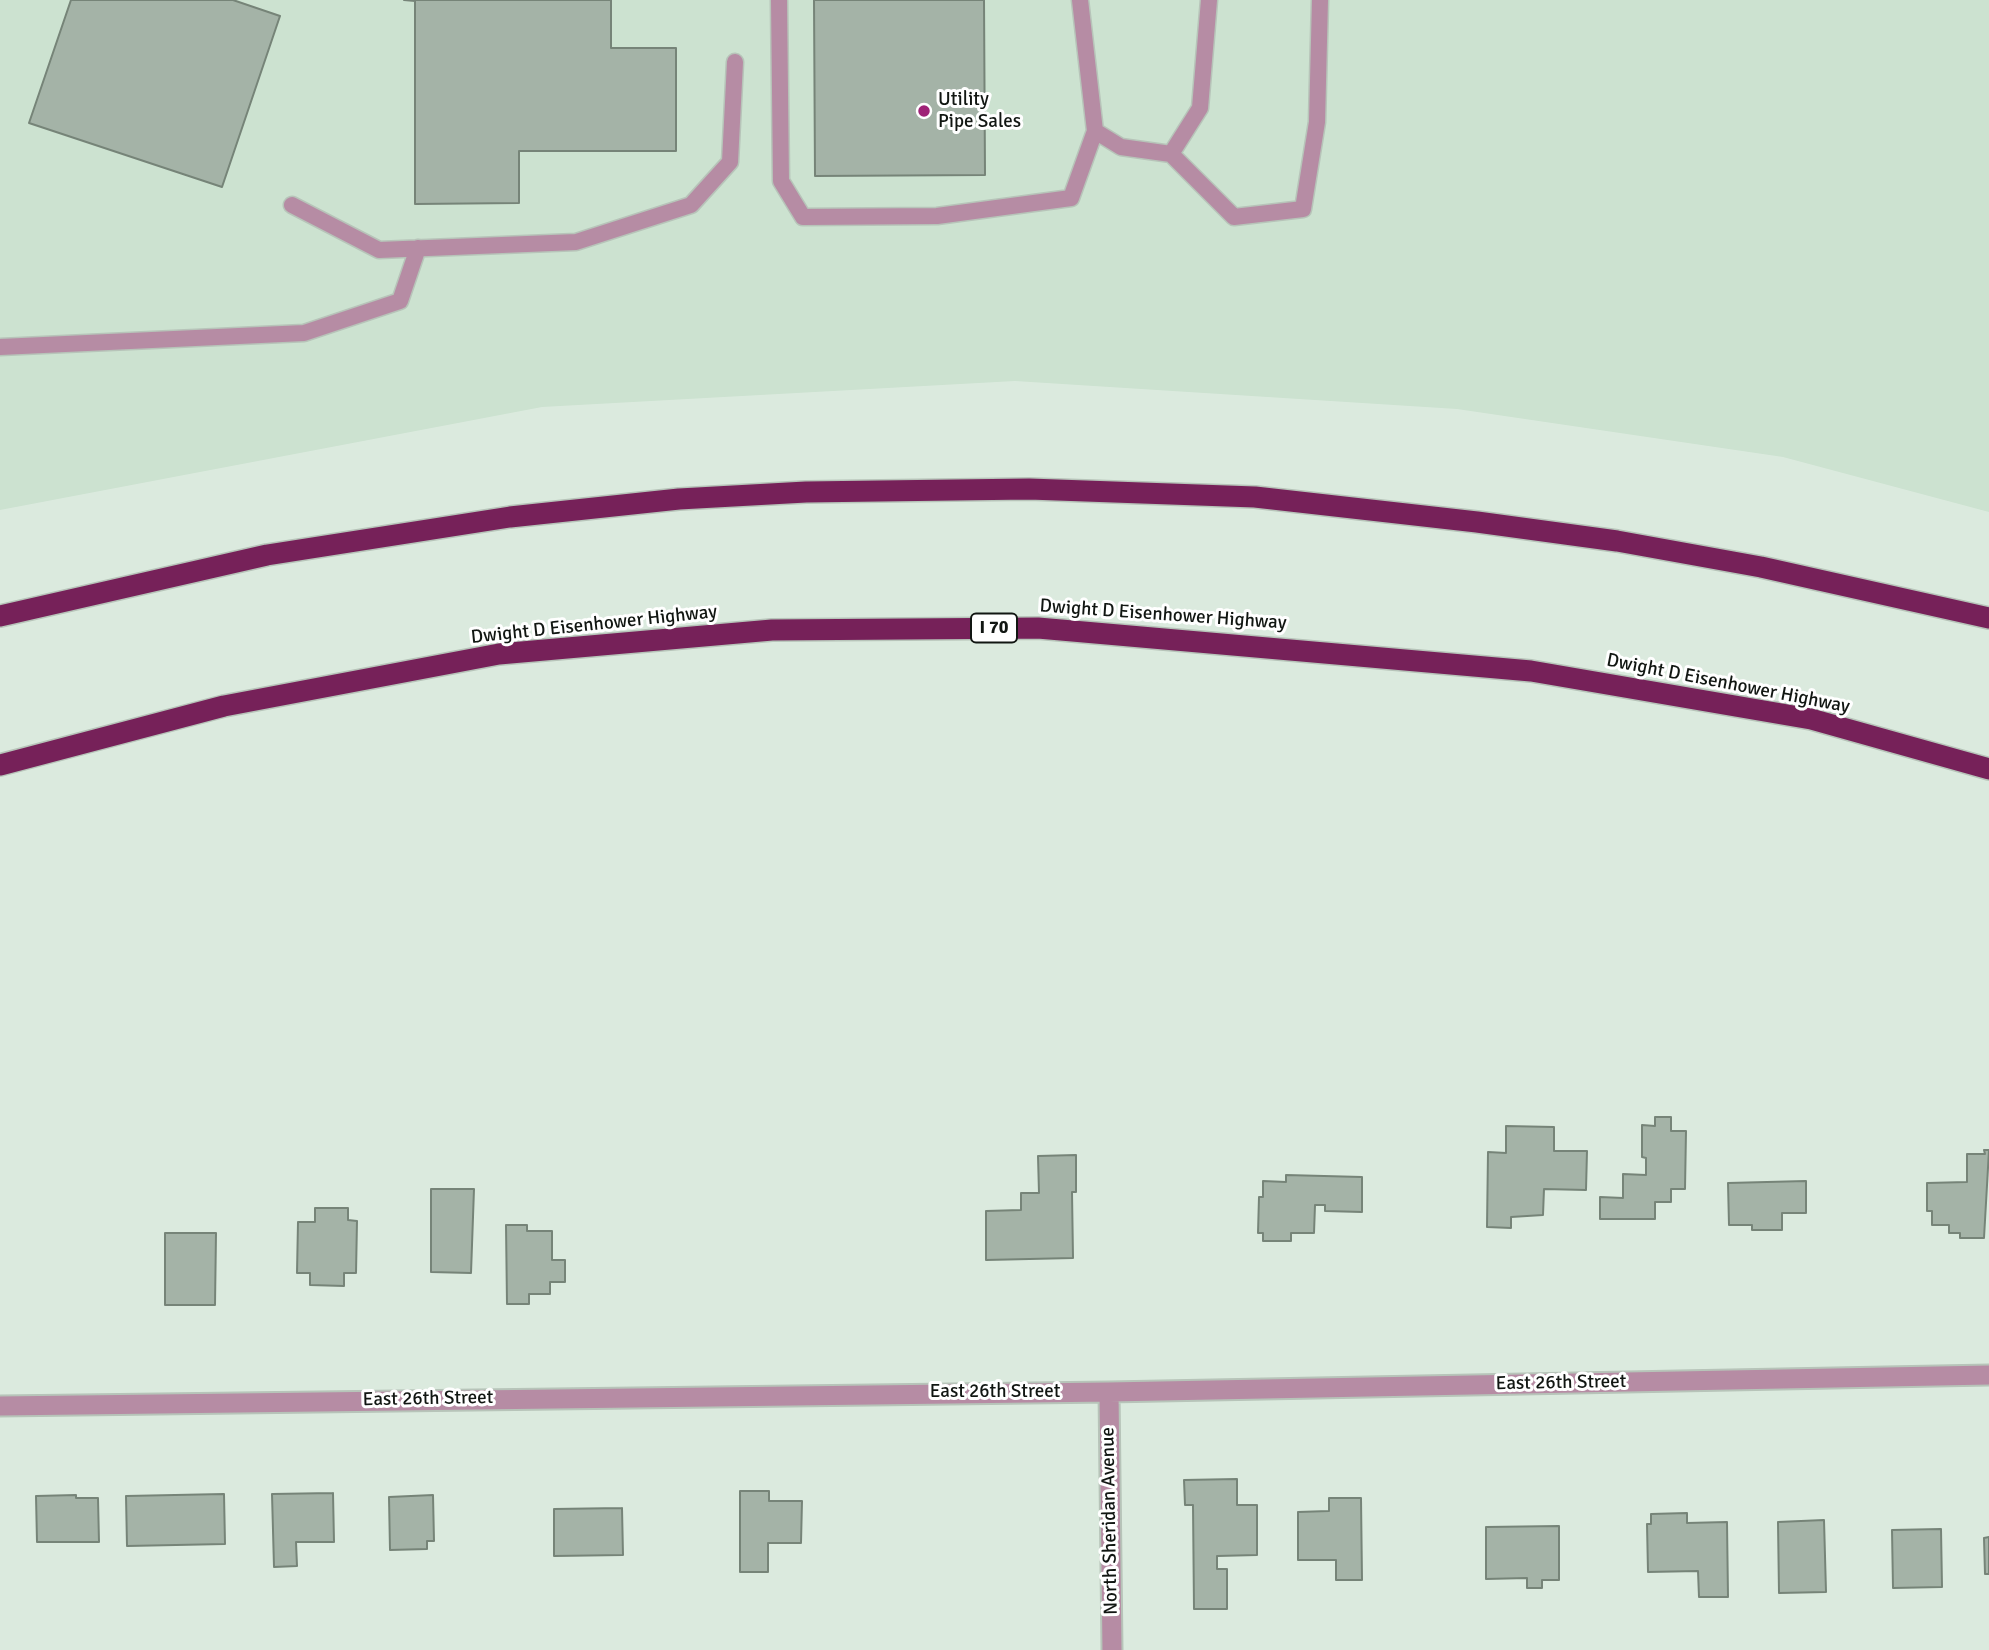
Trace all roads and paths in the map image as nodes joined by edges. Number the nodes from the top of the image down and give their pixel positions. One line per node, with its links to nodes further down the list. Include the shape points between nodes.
1 (779, 0): 6 (lane, via 780,181 803,217 937,216 1071,198)
2 (1080, 0): 6 (lane)
3 (1209, 0): 7 (lane, via 1200,108)
4 (1320, 0): 7 (lane, via 1317,122 1303,209 1234,217)
5 (735, 62): 9 (lane, via 730,162 691,205 576,242)
6 (1095, 131): 7 (lane, via 1121,147)
7 (1171, 154)
8 (292, 205): 9 (lane, via 379,250)
9 (418, 248): 10 (lane, via 400,301 304,333)
10 (0, 347)
11 (0, 616): 12 (highway, via 267,555 510,517 691,498 1029,489 1255,497 1490,523 1760,567)
12 (1989, 618)
13 (0, 765): 14 (highway, Dwight D Eisenhower Highway / I 70, via 224,706 499,654 772,630 1038,628 1531,671 1811,719)
14 (1989, 769)
15 (1989, 1376): 16 (street, East 26th Street)
16 (1109, 1392): 17 (street, East 26th Street); 18 (street, North Sheridan Avenue)
17 (0, 1406)
18 (1112, 1650)

